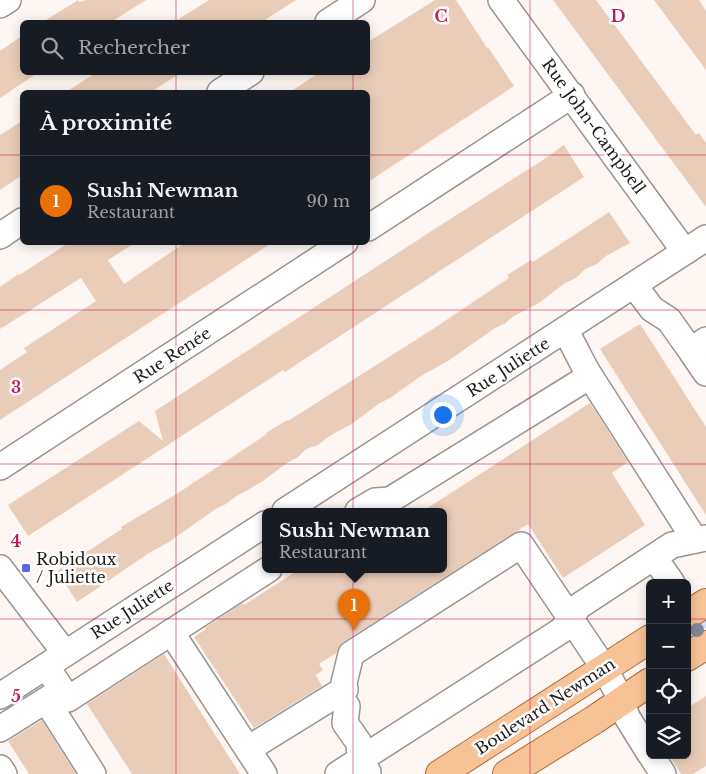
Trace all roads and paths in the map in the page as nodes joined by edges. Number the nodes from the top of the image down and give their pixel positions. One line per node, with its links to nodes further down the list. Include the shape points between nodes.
1 (8, 0): 4 (street)
2 (362, 0): 5 (street)
3 (501, 0): 8 (street, Rue John-Campbell)
4 (0, 6)
5 (331, 20)
6 (246, 75): 7 (street)
7 (223, 90)
8 (572, 95): 10 (street); 14 (street, Rue John-Campbell)
9 (20, 223): 11 (street)
10 (370, 227)
11 (0, 236)
12 (706, 238): 14 (street, Rue Juliette)
13 (340, 245): 20 (street, Rue Renée)
14 (685, 252): 15 (street, Rue Juliette)
15 (634, 285): 16 (street, Rue Juliette); 17 (street, via 652,309)
16 (565, 331): 19 (street); 21 (street, Rue Juliette)
17 (699, 345): 18 (street)
18 (706, 373)
19 (590, 376): 22 (street, via 390,500 375,501); 24 (street)
20 (0, 467)
21 (290, 508)
22 (363, 508)
23 (262, 526): 29 (street, Rue Juliette)
24 (700, 539): 25 (street, via 672,545)
25 (654, 557): 28 (street); 30 (street, via 579,606)
26 (0, 568): 35 (street)
27 (263, 573): 31 (street)
28 (669, 579)
29 (131, 610): 31 (street, via 142,628); 35 (street, Rue Juliette)
30 (570, 619): 36 (street); 38 (street, via 521,545 351,654 345,689); 45 (street, via 562,630)
31 (164, 636): 40 (street); 43 (street)
32 (646, 642): 36 (main road, Boulevard Newman)
33 (706, 645): 34 (main road)
34 (691, 654)
35 (55, 660): 39 (street, Rue Juliette); 40 (street)
36 (604, 668): 41 (street); 52 (main road, Boulevard Newman)
37 (646, 685): 41 (main road)
38 (337, 694): 43 (street); 45 (street, via 346,706 345,723 359,743)
39 (0, 696)
40 (59, 696): 42 (street); 48 (street); 49 (street)
41 (622, 701): 44 (street, via 626,717); 53 (main road)
42 (0, 729)
43 (248, 749): 50 (street)
44 (654, 765)
45 (365, 767): 51 (street)
46 (0, 768): 47 (street)
47 (4, 774)
48 (93, 774)
49 (111, 774)
50 (264, 774)
51 (338, 774)
52 (440, 774)
53 (507, 774)

